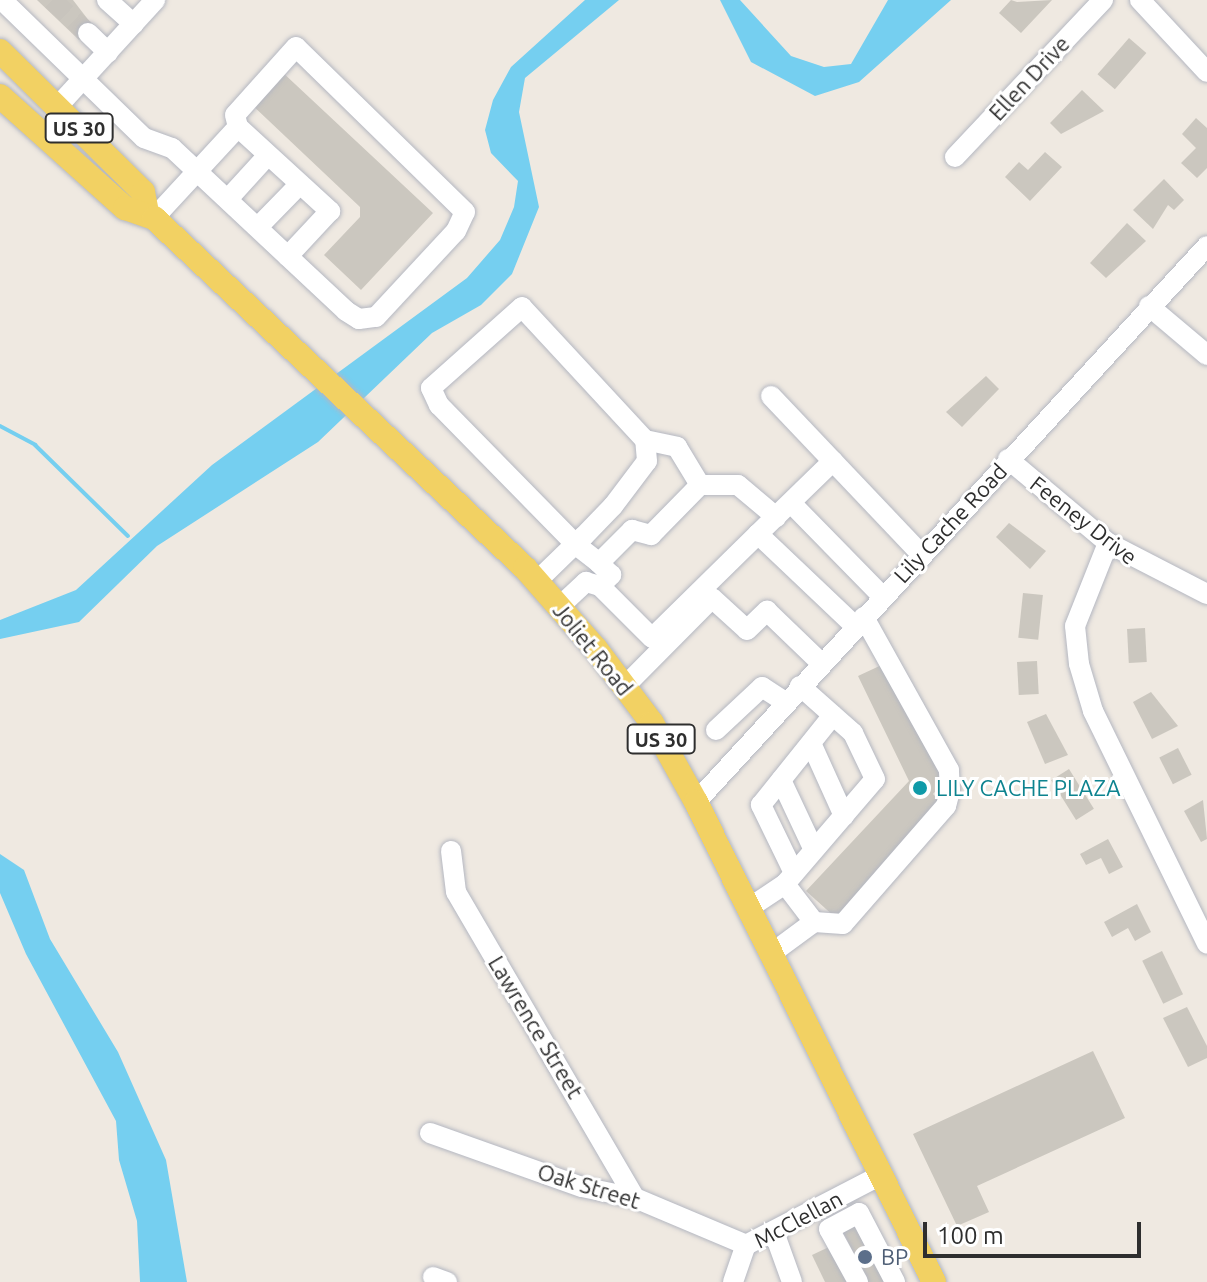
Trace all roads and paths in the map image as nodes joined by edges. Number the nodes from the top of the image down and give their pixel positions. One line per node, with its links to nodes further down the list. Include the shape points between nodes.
1 (2, 0): 11 (street)
2 (107, 0): 6 (street)
3 (155, 0): 6 (street)
4 (1103, 0): 16 (street, Ellen Drive)
5 (1140, 0): 10 (street)
6 (134, 24): 9 (street)
7 (88, 33): 9 (street)
8 (0, 51): 13 (main road, Joliet Road / US 30)
9 (108, 52): 11 (street)
10 (1207, 72)
11 (84, 79): 13 (street); 17 (street, via 144,138 172,148)
12 (0, 96): 20 (main road, Joliet Road / US 30, via 125,208)
13 (58, 106): 20 (main road, Joliet Road / US 30, via 143,192)
14 (238, 127): 15 (street); 17 (street); 23 (street, via 236,111 296,47 465,212 456,231 368,320 346,311)
15 (268, 155): 18 (street); 19 (street)
16 (955, 157)
17 (198, 171): 19 (street); 20 (street)
18 (300, 184): 21 (street); 23 (street, via 330,211)
19 (228, 199): 21 (street)
20 (150, 215): 38 (main road, Joliet Road / US 30)
21 (258, 227): 23 (street)
22 (1207, 246): 24 (street, Lily Cache Road)
23 (288, 256)
24 (1149, 306): 25 (street); 28 (street, Lily Cache Road)
25 (1207, 355)
26 (771, 396): 29 (street)
27 (645, 440): 30 (street, via 677,447); 35 (street, via 647,461 633,483); 35 (street, via 522,307 431,388 439,405)
28 (1008, 459): 34 (street, Feeney Drive); 36 (street, Lily Cache Road)
29 (833, 461): 31 (street); 36 (street)
30 (700, 485): 32 (street, via 738,485); 37 (street, via 651,535 632,530)
31 (792, 504): 32 (street); 41 (street)
32 (776, 517): 33 (street)
33 (758, 534): 39 (street, via 652,638); 43 (street)
34 (1108, 543): 40 (street, Feeney Drive); 59 (street, via 1075,626 1079,664 1093,711)
35 (575, 544): 37 (street); 38 (street)
36 (921, 554): 41 (street, Lily Cache Road)
37 (599, 563): 39 (street, via 611,575)
38 (537, 581): 42 (main road, Joliet Road / US 30)
39 (600, 586): 42 (street, via 586,582)
40 (1207, 594)
41 (882, 596): 43 (street, Lily Cache Road)
42 (559, 607): 46 (main road, Joliet Road / US 30)
43 (859, 622): 44 (street, Lily Cache Road); 58 (street, via 949,770 950,791 946,806 843,924)
44 (821, 663): 45 (street, Lily Cache Road); 46 (street, via 767,611 747,630 712,598)
45 (800, 686): 47 (street, Lily Cache Road); 48 (street)
46 (624, 687): 52 (main road, Joliet Road / US 30)
47 (785, 702): 49 (street, via 762,687); 52 (street, Lily Cache Road)
48 (833, 715): 50 (street); 53 (street, via 853,733 875,779)
49 (716, 730)
50 (811, 743): 51 (street); 53 (street)
51 (781, 780): 54 (street); 56 (street, via 761,805)
52 (696, 802): 57 (main road, Joliet Road / US 30)
53 (844, 816): 54 (street)
54 (814, 850): 56 (street)
55 (451, 851): 63 (street, Lawrence Street, via 456,892)
56 (790, 879): 57 (street); 58 (street)
57 (749, 908): 60 (main road, Joliet Road / US 30)
58 (814, 922): 60 (street)
59 (1207, 944)
60 (772, 953): 62 (main road, Joliet Road / US 30)
61 (430, 1133): 63 (street, Oak Street, via 582,1187)
62 (883, 1174): 64 (street, McClellan); 68 (main road, Joliet Road / US 30)
63 (635, 1198): 67 (street, Oak Street)
64 (835, 1199): 65 (street); 66 (street, McClellan)
65 (846, 1220): 71 (street, via 829,1229); 72 (street, via 859,1213)
66 (774, 1232): 67 (street, McClellan); 70 (street)
67 (746, 1245): 69 (street, McClellan)
68 (931, 1275): 72 (street)
69 (733, 1282)
70 (792, 1282)
71 (858, 1282)
72 (898, 1282)

